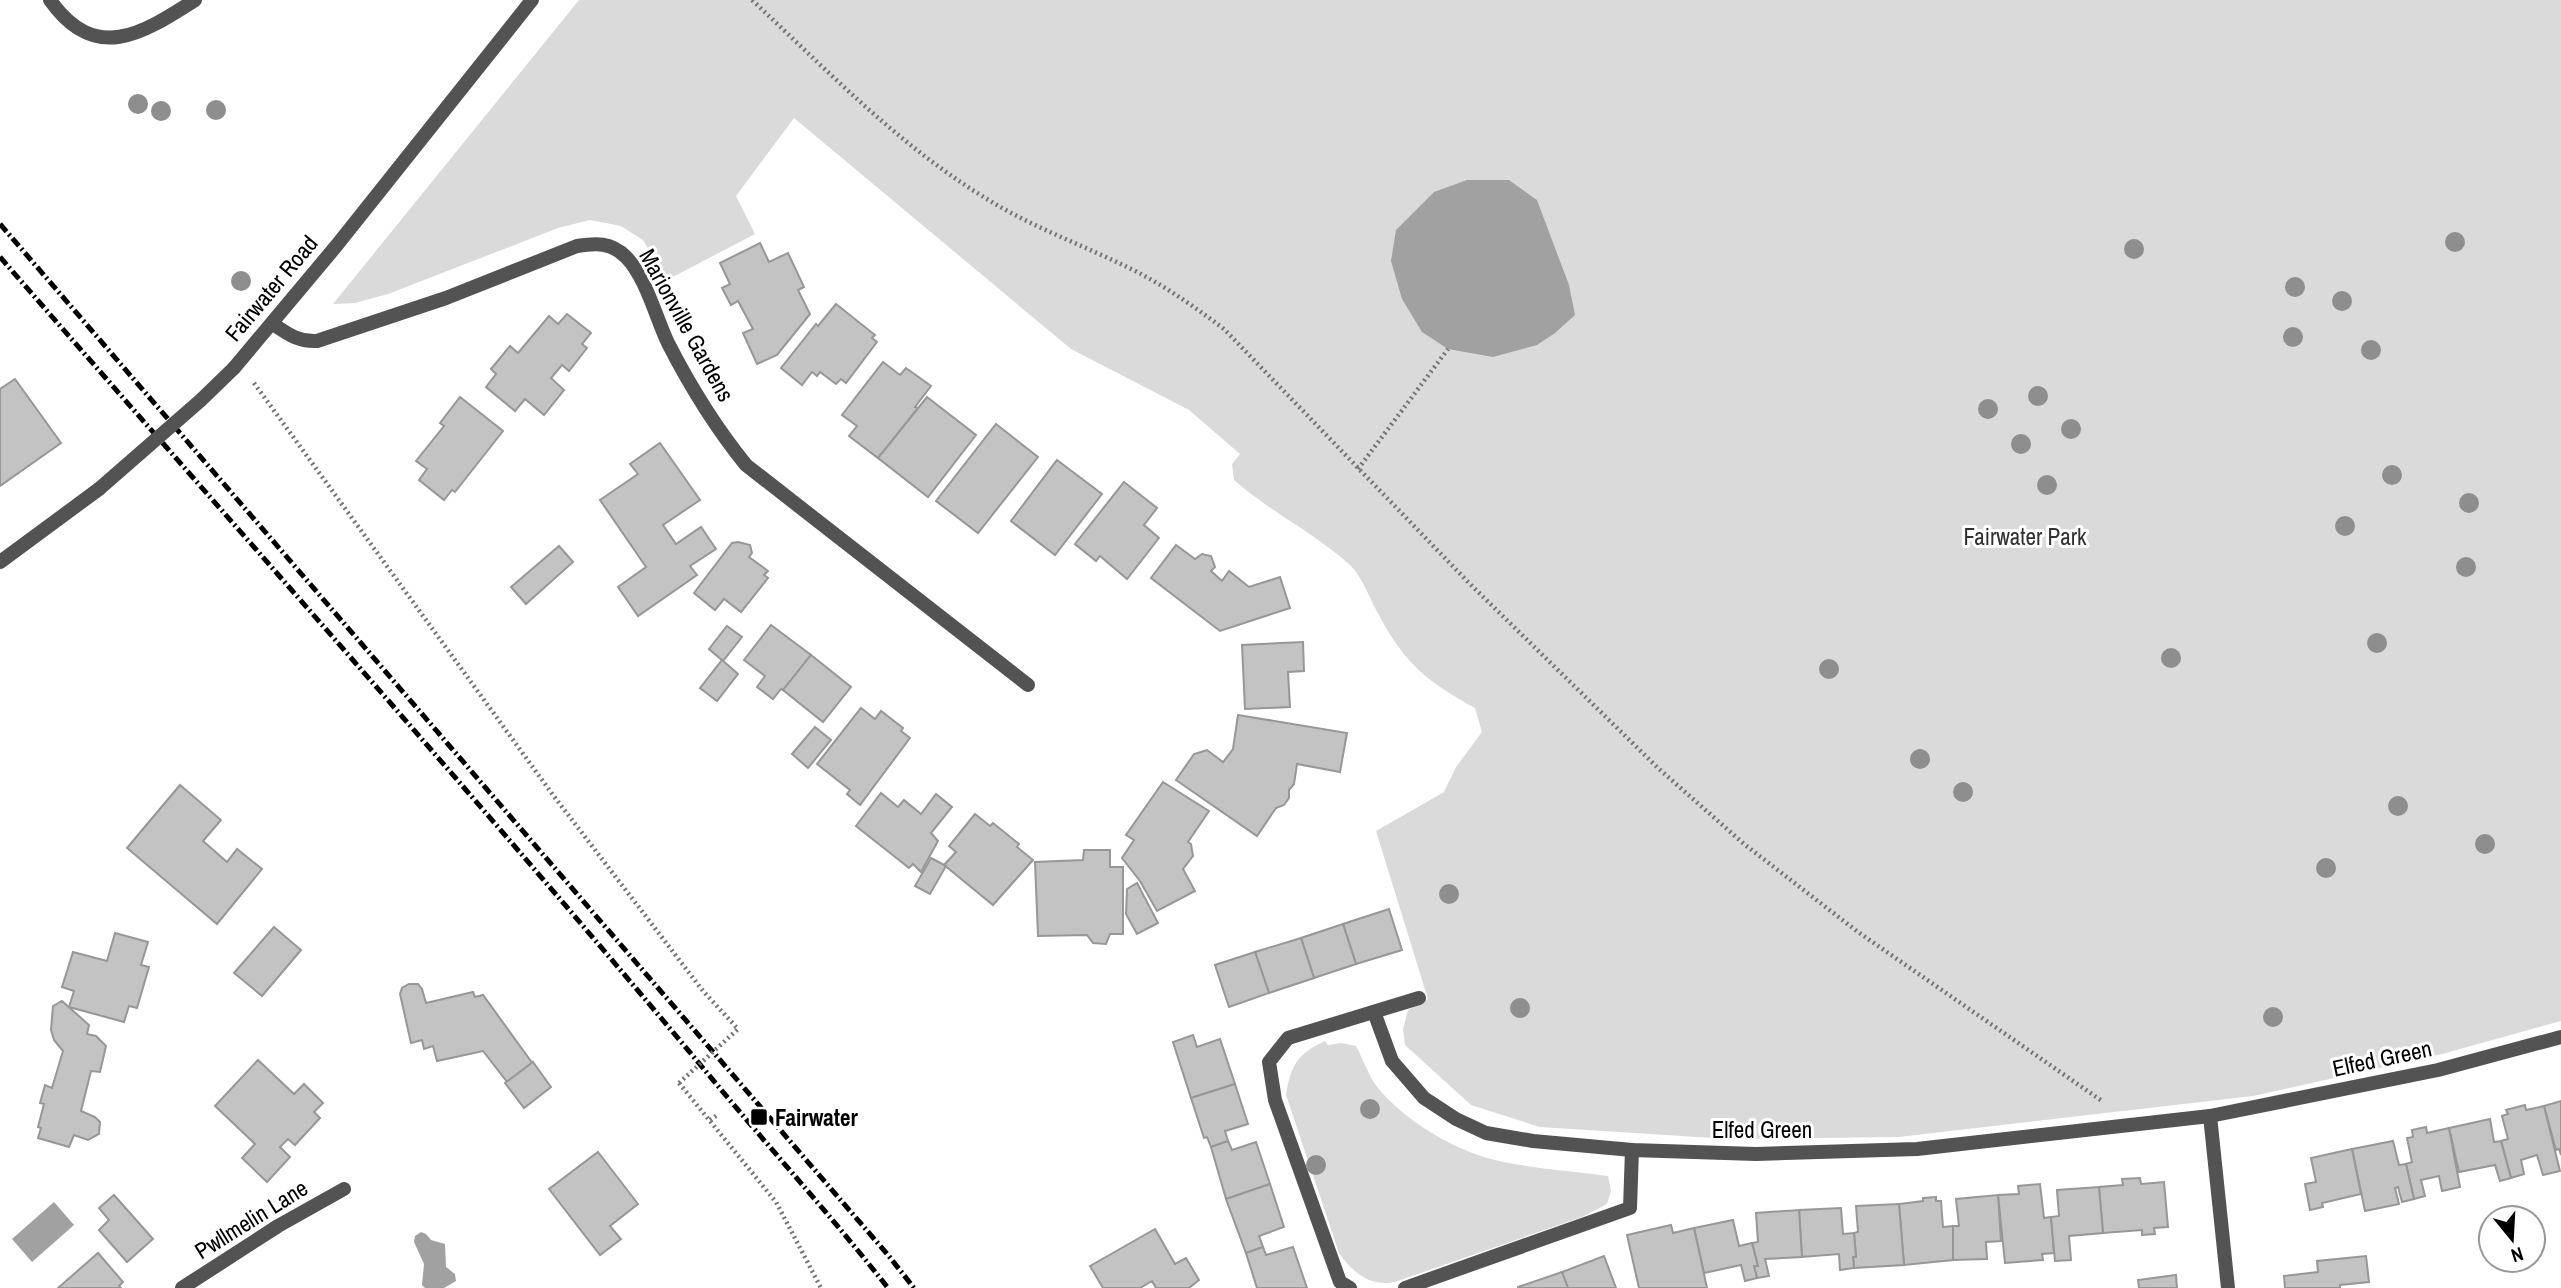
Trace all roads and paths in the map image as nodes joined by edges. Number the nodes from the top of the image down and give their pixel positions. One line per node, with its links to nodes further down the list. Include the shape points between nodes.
1 (50, 0): 2 (street, via 74,27 101,38 117,38 134,35)
2 (195, 0)
3 (532, 0): 5 (street, Fairwater Road)
4 (752, 0): 8 (path, via 873,115 988,200 1182,297 1223,329)
5 (272, 324): 7 (street, Fairwater Road); 10 (street, Marionville Gardens, via 294,339 317,341 446,298 577,246 596,243 615,248 638,273 685,375 746,465)
6 (1448, 349): 8 (path)
7 (236, 365): 9 (street, Fairwater Road, bridge, via 99,489); 16 (path, bridge, via 701,993 738,1029 679,1083)
8 (1358, 469): 17 (path, via 1658,768 1744,844 1858,932)
9 (0, 562)
10 (1028, 685)
11 (1419, 998): 12 (street)
12 (1374, 1012): 18 (street, Elfed Green, via 1392,1061 1424,1098 1456,1119 1486,1133 1533,1142); 22 (street, via 1288,1038 1269,1062 1275,1100 1340,1282)
13 (2561, 1037): 15 (street, Elfed Green, via 2438,1070)
14 (719, 1114): 16 (path)
15 (2210, 1116): 17 (street, Elfed Green); 24 (street)
16 (710, 1120): 21 (path, via 776,1202)
17 (2137, 1125): 18 (street, Elfed Green, via 1917,1149 1756,1154)
18 (1632, 1150): 23 (street, via 1630,1208)
19 (344, 1189): 20 (street, Pwllmelin Lane)
20 (182, 1288)
21 (821, 1288)
22 (1350, 1288)
23 (1405, 1288)
24 (2228, 1288)

